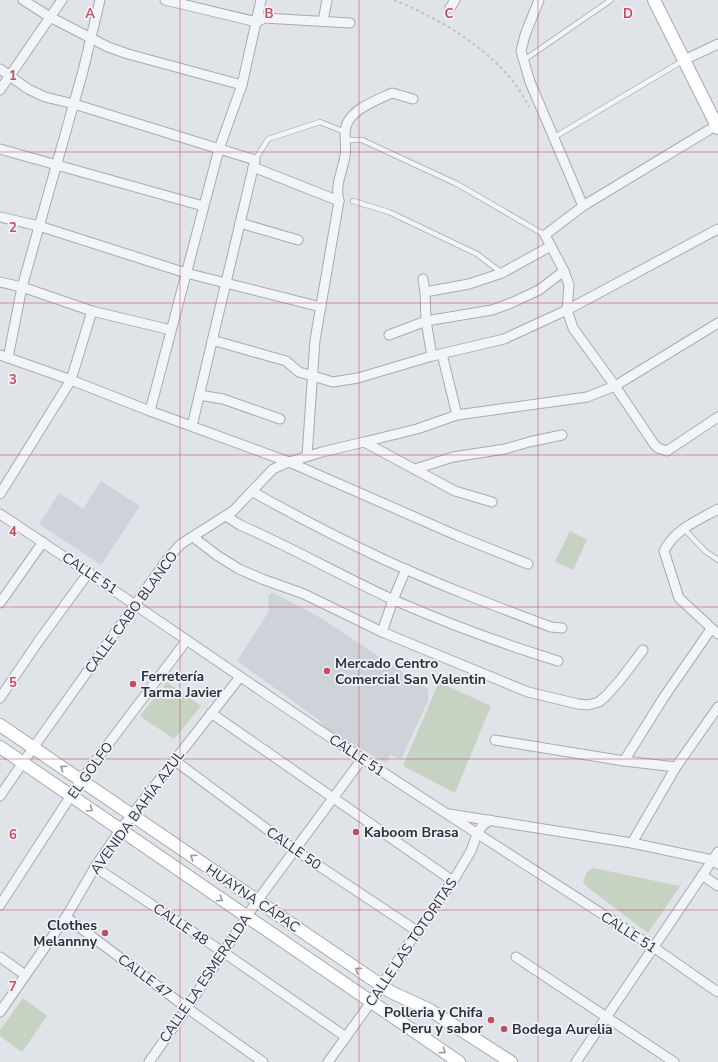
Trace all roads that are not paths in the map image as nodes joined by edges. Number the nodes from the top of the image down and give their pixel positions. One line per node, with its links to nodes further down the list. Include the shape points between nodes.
1 (23, 0): 10 (street)
2 (62, 0): 10 (street)
3 (100, 0): 14 (street)
4 (165, 0): 12 (street)
5 (261, 0): 12 (street)
6 (327, 0): 11 (street)
7 (539, 0): 16 (street, via 521,51)
8 (611, 0): 16 (lane)
9 (654, 0): 17 (main road)
10 (50, 17): 14 (street); 19 (street)
11 (323, 21): 12 (street, via 264,18); 13 (street)
12 (257, 22): 20 (street)
13 (350, 23)
14 (91, 39): 20 (street, via 128,54); 23 (street)
15 (718, 44): 17 (street)
16 (524, 60): 26 (street, via 530,82)
17 (684, 60): 24 (main road); 26 (lane)
18 (0, 69): 19 (street)
19 (10, 76): 21 (street); 23 (street, via 45,97)
20 (242, 85): 27 (street)
21 (0, 90)
22 (413, 99): 25 (street, via 392,93 357,111 348,121)
23 (74, 104): 27 (street); 30 (street)
24 (717, 127): 34 (street)
25 (345, 136): 29 (lane, via 320,122 268,139); 31 (street, via 345,159 337,192); 39 (lane, via 362,140 457,184)
26 (553, 138): 34 (street)
27 (219, 148): 29 (street); 33 (street)
28 (0, 149): 30 (street)
29 (254, 164): 31 (street); 36 (street)
30 (56, 165): 33 (street); 37 (street)
31 (339, 200): 50 (street)
32 (353, 201): 44 (lane, via 389,212 477,254)
33 (203, 206): 43 (street)
34 (583, 206): 39 (street)
35 (0, 217): 37 (street)
36 (240, 223): 40 (street); 47 (street)
37 (39, 226): 43 (street); 48 (street)
38 (718, 229): 52 (street)
39 (545, 234): 41 (street)
40 (298, 240)
41 (551, 246): 42 (street); 44 (street)
42 (564, 271): 52 (street, via 568,285); 53 (street, via 538,290 498,308)
43 (186, 273): 47 (street); 55 (street)
44 (502, 273): 49 (street, via 469,284)
45 (423, 280): 49 (street)
46 (0, 282): 48 (street)
47 (226, 283): 50 (street); 57 (street)
48 (22, 287): 51 (street); 59 (street)
49 (425, 292): 53 (street)
50 (321, 307): 61 (street, via 314,340)
51 (92, 310): 55 (street); 62 (street)
52 (567, 310): 58 (street, via 504,339); 63 (street, via 573,328)
53 (426, 321): 56 (street); 60 (street)
54 (718, 323): 63 (street, CALLE CABO BLANCO)
55 (171, 330): 65 (street)
56 (389, 334)
57 (212, 340): 61 (street, via 286,361 299,372); 64 (street)
58 (442, 354): 60 (street); 66 (street)
59 (4, 356): 62 (street)
60 (432, 356): 61 (street, via 358,378 333,382)
61 (312, 376): 72 (street)
62 (70, 380): 65 (street); 76 (street)
63 (615, 386): 66 (street, CALLE CABO BLANCO, via 587,397); 67 (street, via 654,444 663,451 670,450)
64 (199, 395): 68 (street, via 223,399); 69 (street)
65 (150, 411): 69 (street)
66 (457, 415): 71 (street, CALLE CABO BLANCO, via 417,429)
67 (718, 417)
68 (280, 419)
69 (192, 426): 73 (street)
70 (562, 435): 74 (street, via 505,449 453,457)
71 (364, 442): 72 (street, CALLE CABO BLANCO); 74 (street)
72 (307, 456): 73 (street, CALLE CABO BLANCO)
73 (289, 462): 75 (street, CALLE CABO BLANCO, via 273,469); 85 (street)
74 (415, 469): 77 (street, via 455,491)
75 (252, 492): 80 (street, CALLE CABO BLANCO); 86 (street)
76 (0, 494)
77 (492, 502)
78 (718, 509): 81 (street)
79 (0, 514): 83 (street, CALLE 51)
80 (226, 516): 82 (street, CALLE CABO BLANCO); 88 (street)
81 (684, 528): 84 (lane, via 705,551); 93 (street, via 669,542 664,551 679,598)
82 (193, 537): 90 (street, CALLE CABO BLANCO, via 181,544 169,557); 92 (street, via 239,569 304,594)
83 (43, 542): 87 (street, CALLE 51); 89 (street)
84 (718, 560)
85 (528, 564)
86 (406, 569): 88 (street); 91 (street, via 485,602 552,627)
87 (88, 572): 90 (street, CALLE 51); 98 (street)
88 (393, 600): 92 (street); 96 (street, via 470,632)
89 (0, 603)
90 (136, 604): 94 (street, CALLE 51); 104 (street, CALLE CABO BLANCO)
91 (562, 628)
92 (382, 632): 95 (street, via 528,692 588,705 599,702 607,695)
93 (715, 632): 107 (street, via 664,697)
94 (187, 640): 97 (street, CALLE 51); 110 (street, EL GOLFO)
95 (643, 650)
96 (558, 661)
97 (240, 676): 100 (street, AVENIDA BAHÍA AZUL); 105 (street, CALLE 51)
98 (0, 698)
99 (718, 707): 109 (street)
100 (211, 713): 106 (street, AVENIDA BAHÍA AZUL); 113 (street)
101 (0, 725): 104 (main road, HUAYNA CÁPAC)
102 (495, 740): 107 (street)
103 (0, 747): 108 (main road, HUAYNA CÁPAC)
104 (32, 748): 108 (street, CALLE CABO BLANCO); 110 (main road, HUAYNA CÁPAC, one-way to 104)
105 (362, 759): 113 (street, CALLE LA ESMERALDA); 114 (street, CALLE 51)
106 (174, 760): 115 (street, AVENIDA BAHÍA AZUL); 120 (street, CALLE 50)
107 (624, 761): 109 (street)
108 (23, 762): 111 (street, CALLE CABO BLANCO); 112 (main road, HUAYNA CÁPAC)
109 (676, 768): 119 (street)
110 (81, 780): 112 (street, EL GOLFO); 115 (main road, HUAYNA CÁPAC)
111 (0, 796)
112 (71, 796): 117 (main road, HUAYNA CÁPAC, one-way to 117); 128 (street, EL GOLFO)
113 (332, 798): 120 (street, CALLE LA ESMERALDA); 125 (street)
114 (444, 813): 116 (street); 118 (street, CALLE 51)
115 (132, 814): 117 (street, AVENIDA BAHÍA AZUL); 127 (main road, HUAYNA CÁPAC, one-way to 115)
116 (490, 820): 118 (street, CALLE LAS TOTORITAS); 119 (street)
117 (120, 830): 123 (street, AVENIDA BAHÍA AZUL); 130 (main road, HUAYNA CÁPAC, one-way to 130)
118 (477, 834): 125 (street, CALLE LAS TOTORITAS, via 471,851); 132 (street, CALLE 51)
119 (632, 843): 122 (street)
120 (295, 850): 127 (street, CALLE LA ESMERALDA); 131 (street, CALLE 50)
121 (718, 852): 122 (street)
122 (715, 862): 124 (street)
123 (95, 867): 129 (street, AVENIDA BAHÍA AZUL); 133 (street, CALLE 48)
124 (702, 875): 126 (street); 132 (street)
125 (453, 881): 131 (street, CALLE LAS TOTORITAS)
126 (718, 886)
127 (257, 901): 130 (street, CALLE LA ESMERALDA); 137 (main road, HUAYNA CÁPAC, one-way to 127)
128 (0, 905)
129 (66, 916): 136 (street, AVENIDA BAHÍA AZUL); 140 (street, CALLE 47)
130 (246, 917): 133 (street, CALLE LA ESMERALDA); 139 (main road, HUAYNA CÁPAC)
131 (418, 931): 137 (street, CALLE LAS TOTORITAS)
132 (653, 947): 138 (street, CALLE 51); 142 (street)
133 (223, 952): 140 (street, CALLE LA ESMERALDA); 143 (street, CALLE 48)
134 (0, 957): 136 (street)
135 (516, 957): 142 (street)
136 (25, 975): 141 (street, AVENIDA BAHÍA AZUL)
137 (382, 986): 139 (street, CALLE LAS TOTORITAS); 148 (main road, HUAYNA CÁPAC, via 430,1010)
138 (718, 992)
139 (371, 1002): 143 (street, CALLE LAS TOTORITAS); 147 (main road, HUAYNA CÁPAC, one-way to 147)
140 (187, 1008): 144 (street, CALLE LA ESMERALDA); 145 (street, CALLE 47)
141 (0, 1012)
142 (607, 1017): 149 (street); 150 (street)
143 (346, 1036): 146 (street, CALLE LAS TOTORITAS)
144 (149, 1062)
145 (263, 1062)
146 (328, 1062)
147 (459, 1062)
148 (512, 1062)
149 (576, 1062)
150 (674, 1062)

